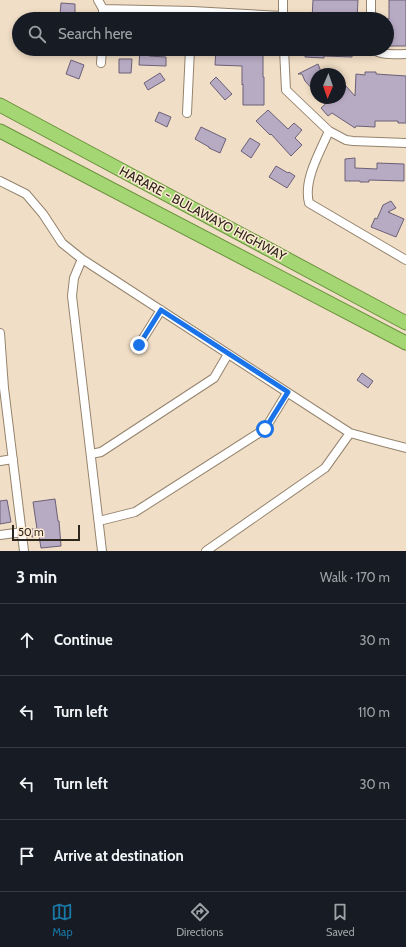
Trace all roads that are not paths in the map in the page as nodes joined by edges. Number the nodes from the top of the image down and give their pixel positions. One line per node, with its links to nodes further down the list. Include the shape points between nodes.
1 (98, 0): 4 (street)
2 (283, 0): 7 (street)
3 (372, 0): 8 (street)
4 (103, 8): 5 (street); 6 (street)
5 (103, 12)
6 (154, 12)
7 (282, 12)
8 (371, 12)
9 (394, 54): 10 (street)
10 (406, 54)
11 (102, 56): 14 (street)
12 (190, 56): 16 (street)
13 (284, 56): 18 (street, via 286,90)
14 (101, 64)
15 (0, 105): 24 (highway, HARARE - BULAWAYO HIGHWAY)
16 (187, 113)
17 (0, 131): 26 (highway, HARARE - BULAWAYO HIGHWAY)
18 (329, 131): 19 (street, via 349,141); 22 (street, via 308,182 309,203)
19 (406, 143)
20 (0, 181): 21 (street, via 26,194 62,243)
21 (82, 259): 23 (street); 33 (street, via 74,278 72,296)
22 (406, 260)
23 (161, 310): 27 (street); 28 (street)
24 (406, 323)
25 (0, 333): 29 (street)
26 (406, 343)
27 (139, 345)
28 (228, 354): 30 (street); 33 (street, via 214,378 102,452)
29 (2, 388): 34 (street)
30 (288, 392): 31 (street); 36 (street, via 265,429 135,512)
31 (350, 433): 32 (street); 41 (street, via 325,468)
32 (406, 448)
33 (91, 454): 36 (street)
34 (14, 459): 35 (street); 37 (street)
35 (0, 461)
36 (98, 521): 40 (street)
37 (22, 532): 38 (street); 39 (street)
38 (0, 535)
39 (24, 551)
40 (102, 551)
41 (206, 551)

